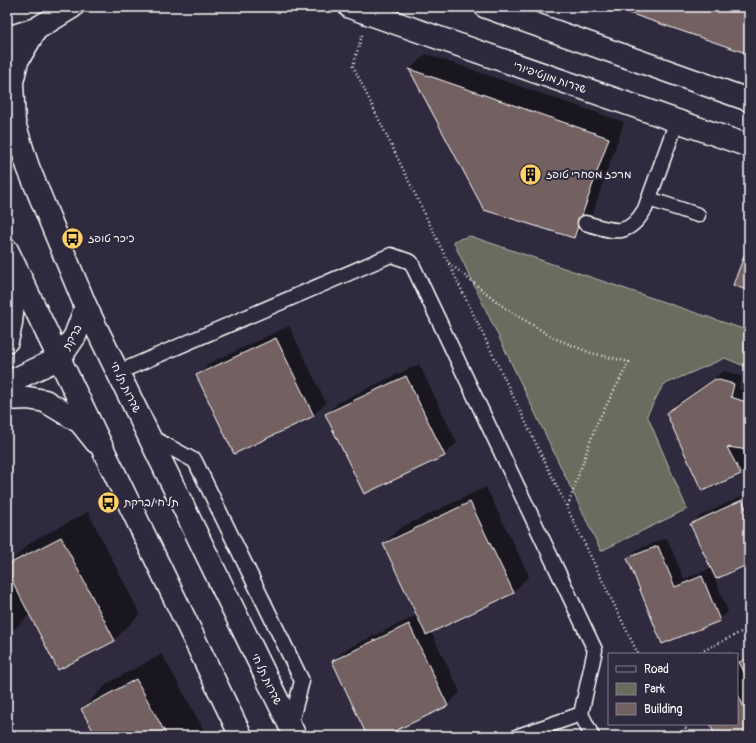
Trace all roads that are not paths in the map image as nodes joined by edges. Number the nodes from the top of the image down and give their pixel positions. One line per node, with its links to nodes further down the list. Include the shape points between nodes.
1 (72, 7): 4 (main road)
2 (486, 7): 6 (main road)
3 (359, 10): 7 (main road, שדרות מונטיפיורי)
4 (36, 29): 5 (main road); 13 (main road, שדרות תל חי, via 17,60 13,74 14,123 28,166)
5 (7, 38)
6 (749, 100)
7 (677, 121): 8 (main road, שדרות מונטיפיורי); 9 (lane)
8 (749, 146)
9 (649, 199): 10 (lane); 11 (lane, via 639,219 632,226 622,230 613,231)
10 (698, 214)
11 (586, 222)
12 (7, 250): 14 (main road, via 14,296); 15 (main road)
13 (86, 306): 15 (main road, ברקת, via 75,336); 16 (main road, שדרות תל חי)
14 (7, 341)
15 (60, 358): 17 (main road, ברקת); 20 (main road)
16 (119, 372): 19 (main road, שדרות תל חי); 21 (lane, via 391,255 411,262 595,650)
17 (7, 382)
18 (7, 399): 20 (main road, via 28,398 45,401 80,422)
19 (150, 437): 22 (main road, שדרות תל חי); 22 (lane, via 195,461 302,681)
20 (107, 457): 23 (main road)
21 (581, 714): 24 (lane); 25 (lane)
22 (292, 731)
23 (241, 736)
24 (518, 736)
25 (592, 736)

